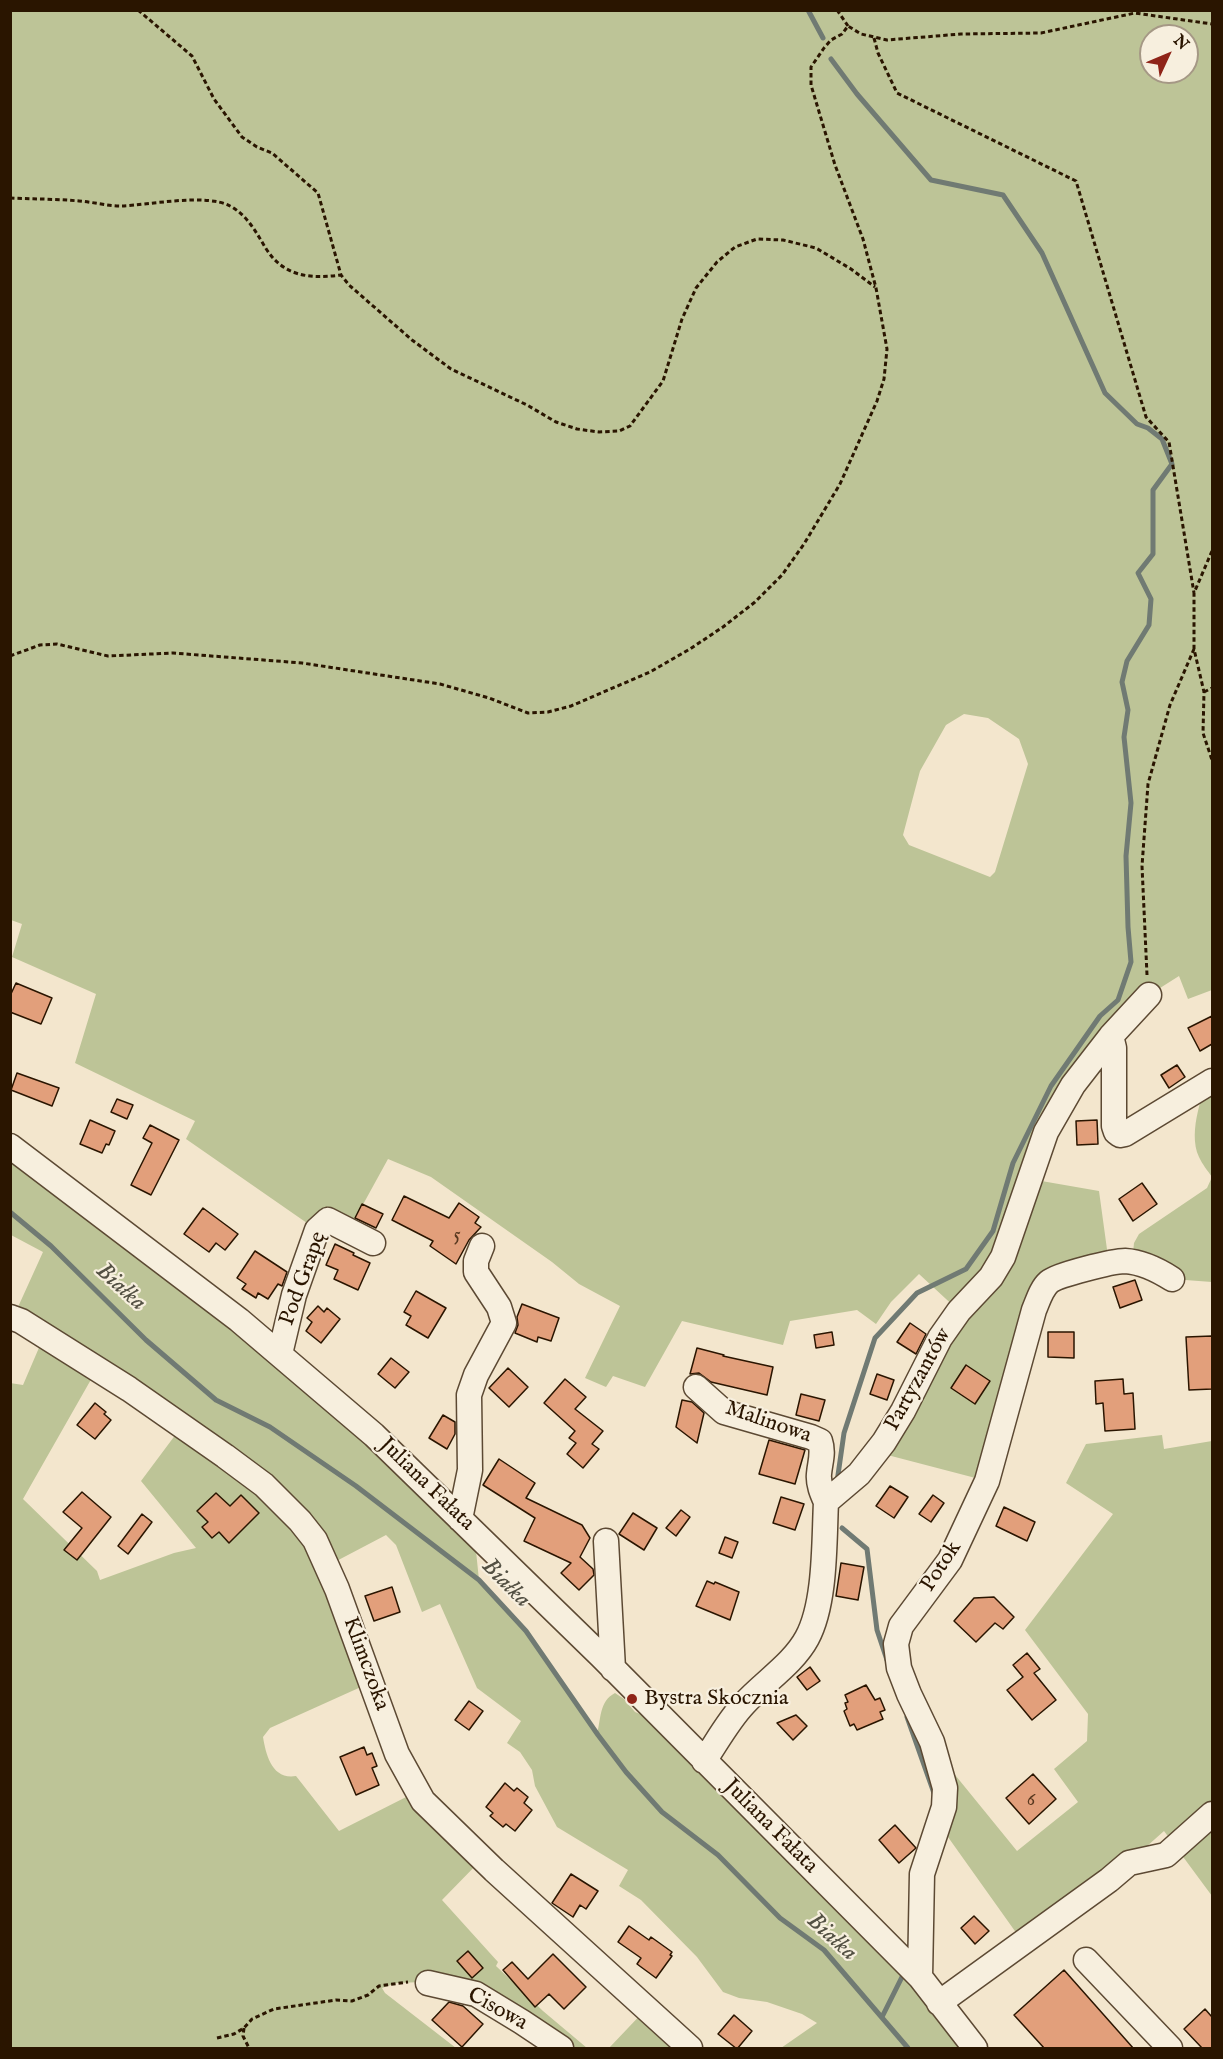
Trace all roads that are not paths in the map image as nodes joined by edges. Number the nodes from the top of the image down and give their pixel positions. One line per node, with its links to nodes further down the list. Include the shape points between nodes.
1 (1149, 995): 2 (street, Partyzantów)
2 (1111, 1036): 3 (street, via 1114,1126 1120,1135); 11 (street, Partyzantów, via 1073,1085 1046,1132 1003,1257 991,1277 940,1338 884,1442 860,1474)
3 (1212, 1081)
4 (10, 1146): 9 (street, Juliana Fałata)
5 (373, 1243): 9 (street, Pod Grapę, via 328,1220 317,1230 294,1295)
6 (483, 1246): 12 (street, via 476,1272 499,1306 504,1323 469,1395 470,1470)
7 (1172, 1279): 18 (street, Potok, via 1124,1261 1064,1274 1044,1288 1034,1310 987,1481 950,1560 901,1626 896,1644 899,1668 932,1742 945,1788 944,1807 922,1874)
8 (10, 1317): 22 (street, Klimczoka, via 129,1389 264,1485 289,1509 315,1540 334,1581 397,1754 423,1801)
9 (280, 1354): 12 (street, Juliana Fałata, via 374,1435)
10 (696, 1387): 11 (street, Malinowa, via 724,1412 820,1441 823,1450 818,1476)
11 (826, 1502): 15 (street, via 819,1598 807,1638 794,1656 742,1705)
12 (460, 1518): 14 (street, Juliana Fałata)
13 (606, 1541): 14 (street)
14 (613, 1669): 15 (street, Juliana Fałata)
15 (704, 1761): 18 (street, Juliana Fałata)
16 (1212, 1814): 20 (street, via 1166,1855 1129,1863)
17 (1086, 1960): 24 (street)
18 (920, 1977): 20 (street, Juliana Fałata)
19 (428, 1983): 21 (street, Cisowa, via 476,1994)
20 (939, 2003): 23 (street, Juliana Fałata)
21 (561, 2049)
22 (690, 2049)
23 (975, 2049)
24 (1170, 2049)

